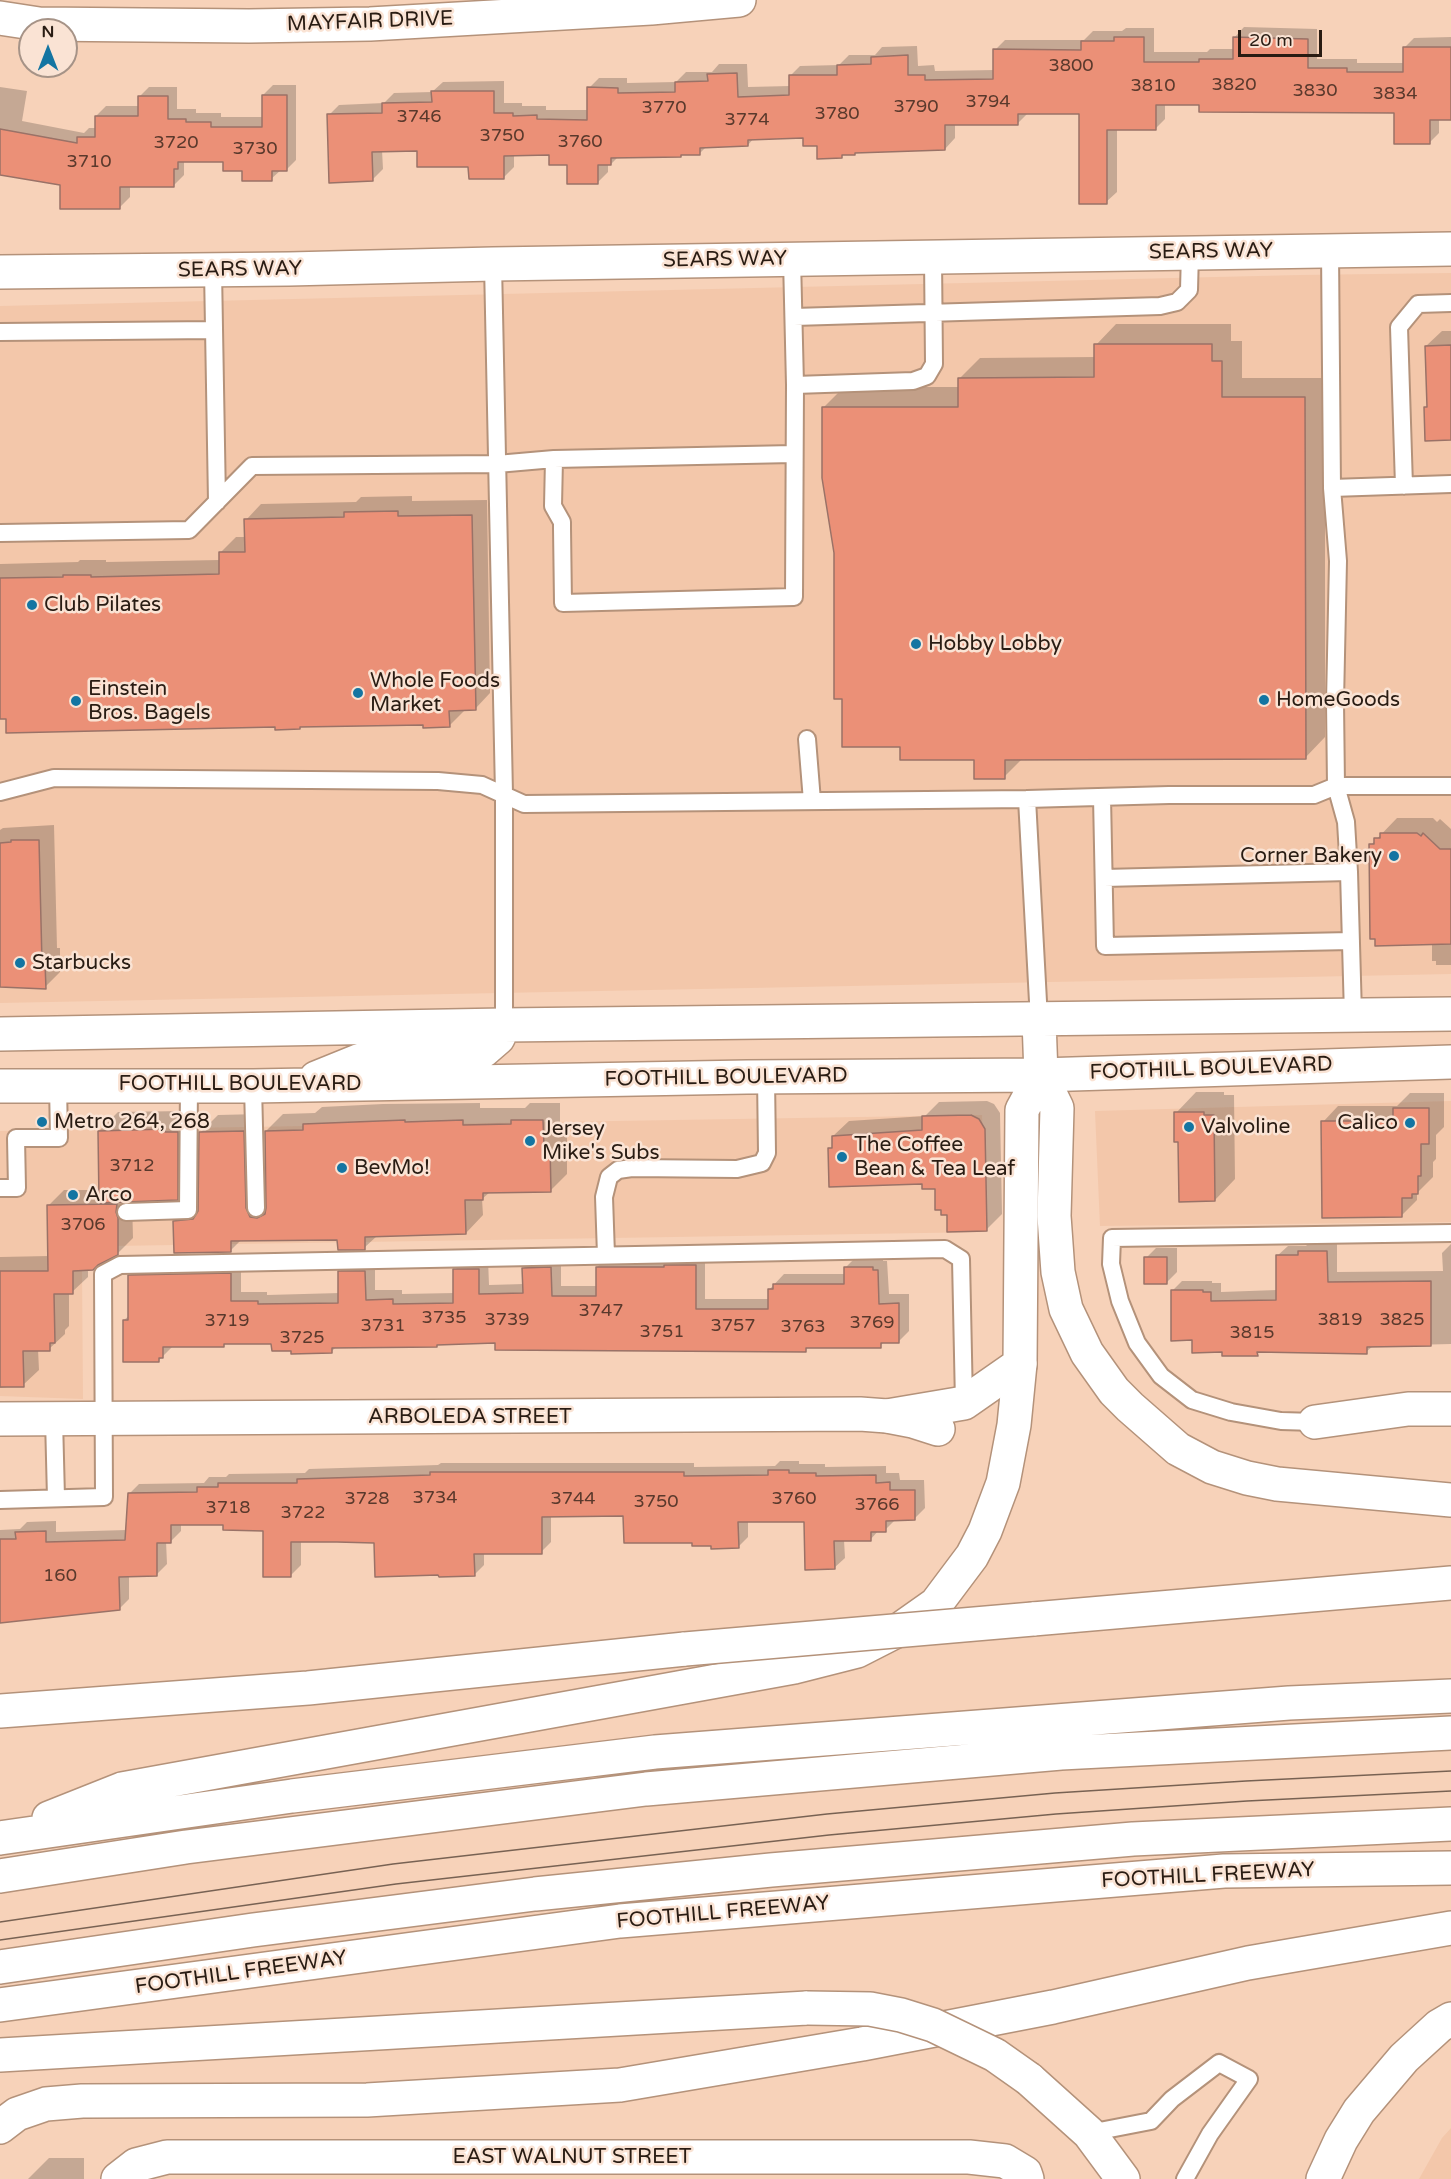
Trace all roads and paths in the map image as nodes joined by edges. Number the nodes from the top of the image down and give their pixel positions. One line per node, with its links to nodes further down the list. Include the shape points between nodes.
1 (739, 0): 2 (main road, MAYFAIR DRIVE, via 370,24 39,24)
2 (0, 18)
3 (1451, 249): 4 (main road, SEARS WAY)
4 (1330, 250): 5 (main road, SEARS WAY); 22 (lane)
5 (1190, 252): 6 (main road, SEARS WAY); 12 (lane, via 1189,290 1177,302 1160,306)
6 (933, 257): 7 (main road, SEARS WAY); 12 (lane)
7 (792, 259): 8 (main road, SEARS WAY); 13 (lane)
8 (493, 264): 9 (main road, SEARS WAY); 19 (lane)
9 (213, 270): 10 (main road, SEARS WAY); 14 (lane)
10 (0, 272)
11 (1451, 303): 21 (lane, via 1418,304 1399,327)
12 (933, 312): 13 (lane); 16 (lane, via 934,364 927,376 913,381)
13 (794, 317): 16 (lane)
14 (214, 330): 15 (lane); 23 (lane)
15 (0, 332)
16 (795, 385): 17 (lane)
17 (793, 454): 18 (lane); 18 (lane, via 794,597 563,603 562,522 553,506)
18 (554, 459): 19 (lane)
19 (497, 464): 23 (lane, via 252,466); 29 (lane)
20 (1451, 484): 21 (lane)
21 (1404, 486): 22 (lane)
22 (1332, 488): 26 (lane, via 1338,561)
23 (217, 502): 24 (lane, via 189,530)
24 (0, 533)
25 (807, 739): 32 (lane)
26 (1336, 786): 27 (lane); 30 (lane, via 1314,795); 33 (lane, via 1346,822)
27 (1451, 786)
28 (0, 792): 29 (lane, via 54,778 84,777 438,781 482,785)
29 (504, 794): 32 (lane, via 524,804); 39 (lane)
30 (1102, 797): 31 (lane); 34 (lane)
31 (1027, 799): 32 (lane); 38 (lane)
32 (812, 801)
33 (1349, 872): 34 (lane); 35 (lane)
34 (1104, 878): 35 (lane, via 1105,946)
35 (1351, 941): 37 (lane)
36 (1451, 1014): 37 (main road)
37 (1353, 1015): 38 (main road)
38 (1039, 1020): 39 (main road); 42 (main road)
39 (504, 1025): 40 (main road); 46 (main road, via 498,1038 483,1051 378,1056)
40 (0, 1034)
41 (1451, 1062): 42 (main road, FOOTHILL BOULEVARD)
42 (1041, 1075): 43 (main road, FOOTHILL BOULEVARD); 54 (main road, via 1022,1110); 65 (main road, via 1057,1108 1054,1216 1058,1272 1066,1309 1088,1353 1130,1407 1178,1449 1212,1467 1247,1478)
43 (766, 1077): 46 (main road, FOOTHILL BOULEVARD); 53 (lane, via 767,1153 762,1163 737,1169 618,1170 609,1177 604,1197)
44 (58, 1085): 45 (main road, FOOTHILL BOULEVARD); 47 (main road, FOOTHILL BOULEVARD); 49 (lane, via 59,1138 16,1138 17,1188)
45 (189, 1085): 48 (main road, FOOTHILL BOULEVARD); 51 (lane, via 188,1210)
46 (300, 1085): 48 (main road, FOOTHILL BOULEVARD)
47 (0, 1086)
48 (253, 1086): 50 (lane)
49 (0, 1188)
50 (256, 1208)
51 (126, 1212)
52 (1451, 1233): 61 (lane, via 1112,1238 1111,1264 1120,1301 1137,1343 1161,1376 1192,1400 1231,1412 1281,1421)
53 (606, 1255): 55 (lane, via 945,1249 961,1259); 60 (lane, via 120,1265 103,1274)
54 (1020, 1364): 55 (main road); 71 (main road, via 1003,1482 972,1556 936,1604 902,1628 857,1651 794,1666 123,1789)
55 (964, 1403): 57 (main road)
56 (1451, 1409): 61 (main road, via 1408,1409)
57 (887, 1416): 60 (main road, ARBOLEDA STREET); 62 (main road, ARBOLEDA STREET)
58 (0, 1419): 59 (main road, ARBOLEDA STREET)
59 (54, 1419): 60 (main road, ARBOLEDA STREET); 63 (lane)
60 (105, 1419): 63 (lane, via 104,1497)
61 (1315, 1422)
62 (938, 1429)
63 (56, 1498): 64 (lane)
64 (0, 1500)
65 (1451, 1500)
66 (1451, 1583): 68 (main road, bridge, via 685,1649 308,1688)
67 (1451, 1696): 71 (main road, via 1289,1703 655,1752 292,1796)
68 (0, 1711)
69 (1451, 1733): 73 (main road, via 1061,1753 646,1790 186,1847)
70 (1451, 1824): 75 (main road, via 1133,1839 736,1874 523,1895)
71 (0, 1837)
72 (1451, 1868): 76 (main road, FOOTHILL FREEWAY, via 1224,1871 620,1921)
73 (0, 1876)
74 (1451, 1928): 79 (main road, via 1248,1963 1053,2007 862,2044 620,2085 367,2100 82,2101 46,2104 17,2114)
75 (0, 1967)
76 (0, 2005)
77 (1451, 2019): 85 (main road, via 1404,2058 1359,2111)
78 (0, 2055): 80 (main road, bridge, via 807,2008 870,2009 933,2025 995,2055 1029,2079)
79 (0, 2127)
80 (1089, 2133): 83 (main road); 84 (lane, via 1151,2121 1172,2099 1219,2063 1249,2079 1210,2134)
81 (1026, 2176): 82 (main road, EAST WALNUT STREET, via 1005,2161 969,2157 167,2157 136,2165)
82 (118, 2178)
83 (1123, 2179)
84 (1185, 2179)
85 (1323, 2179)

